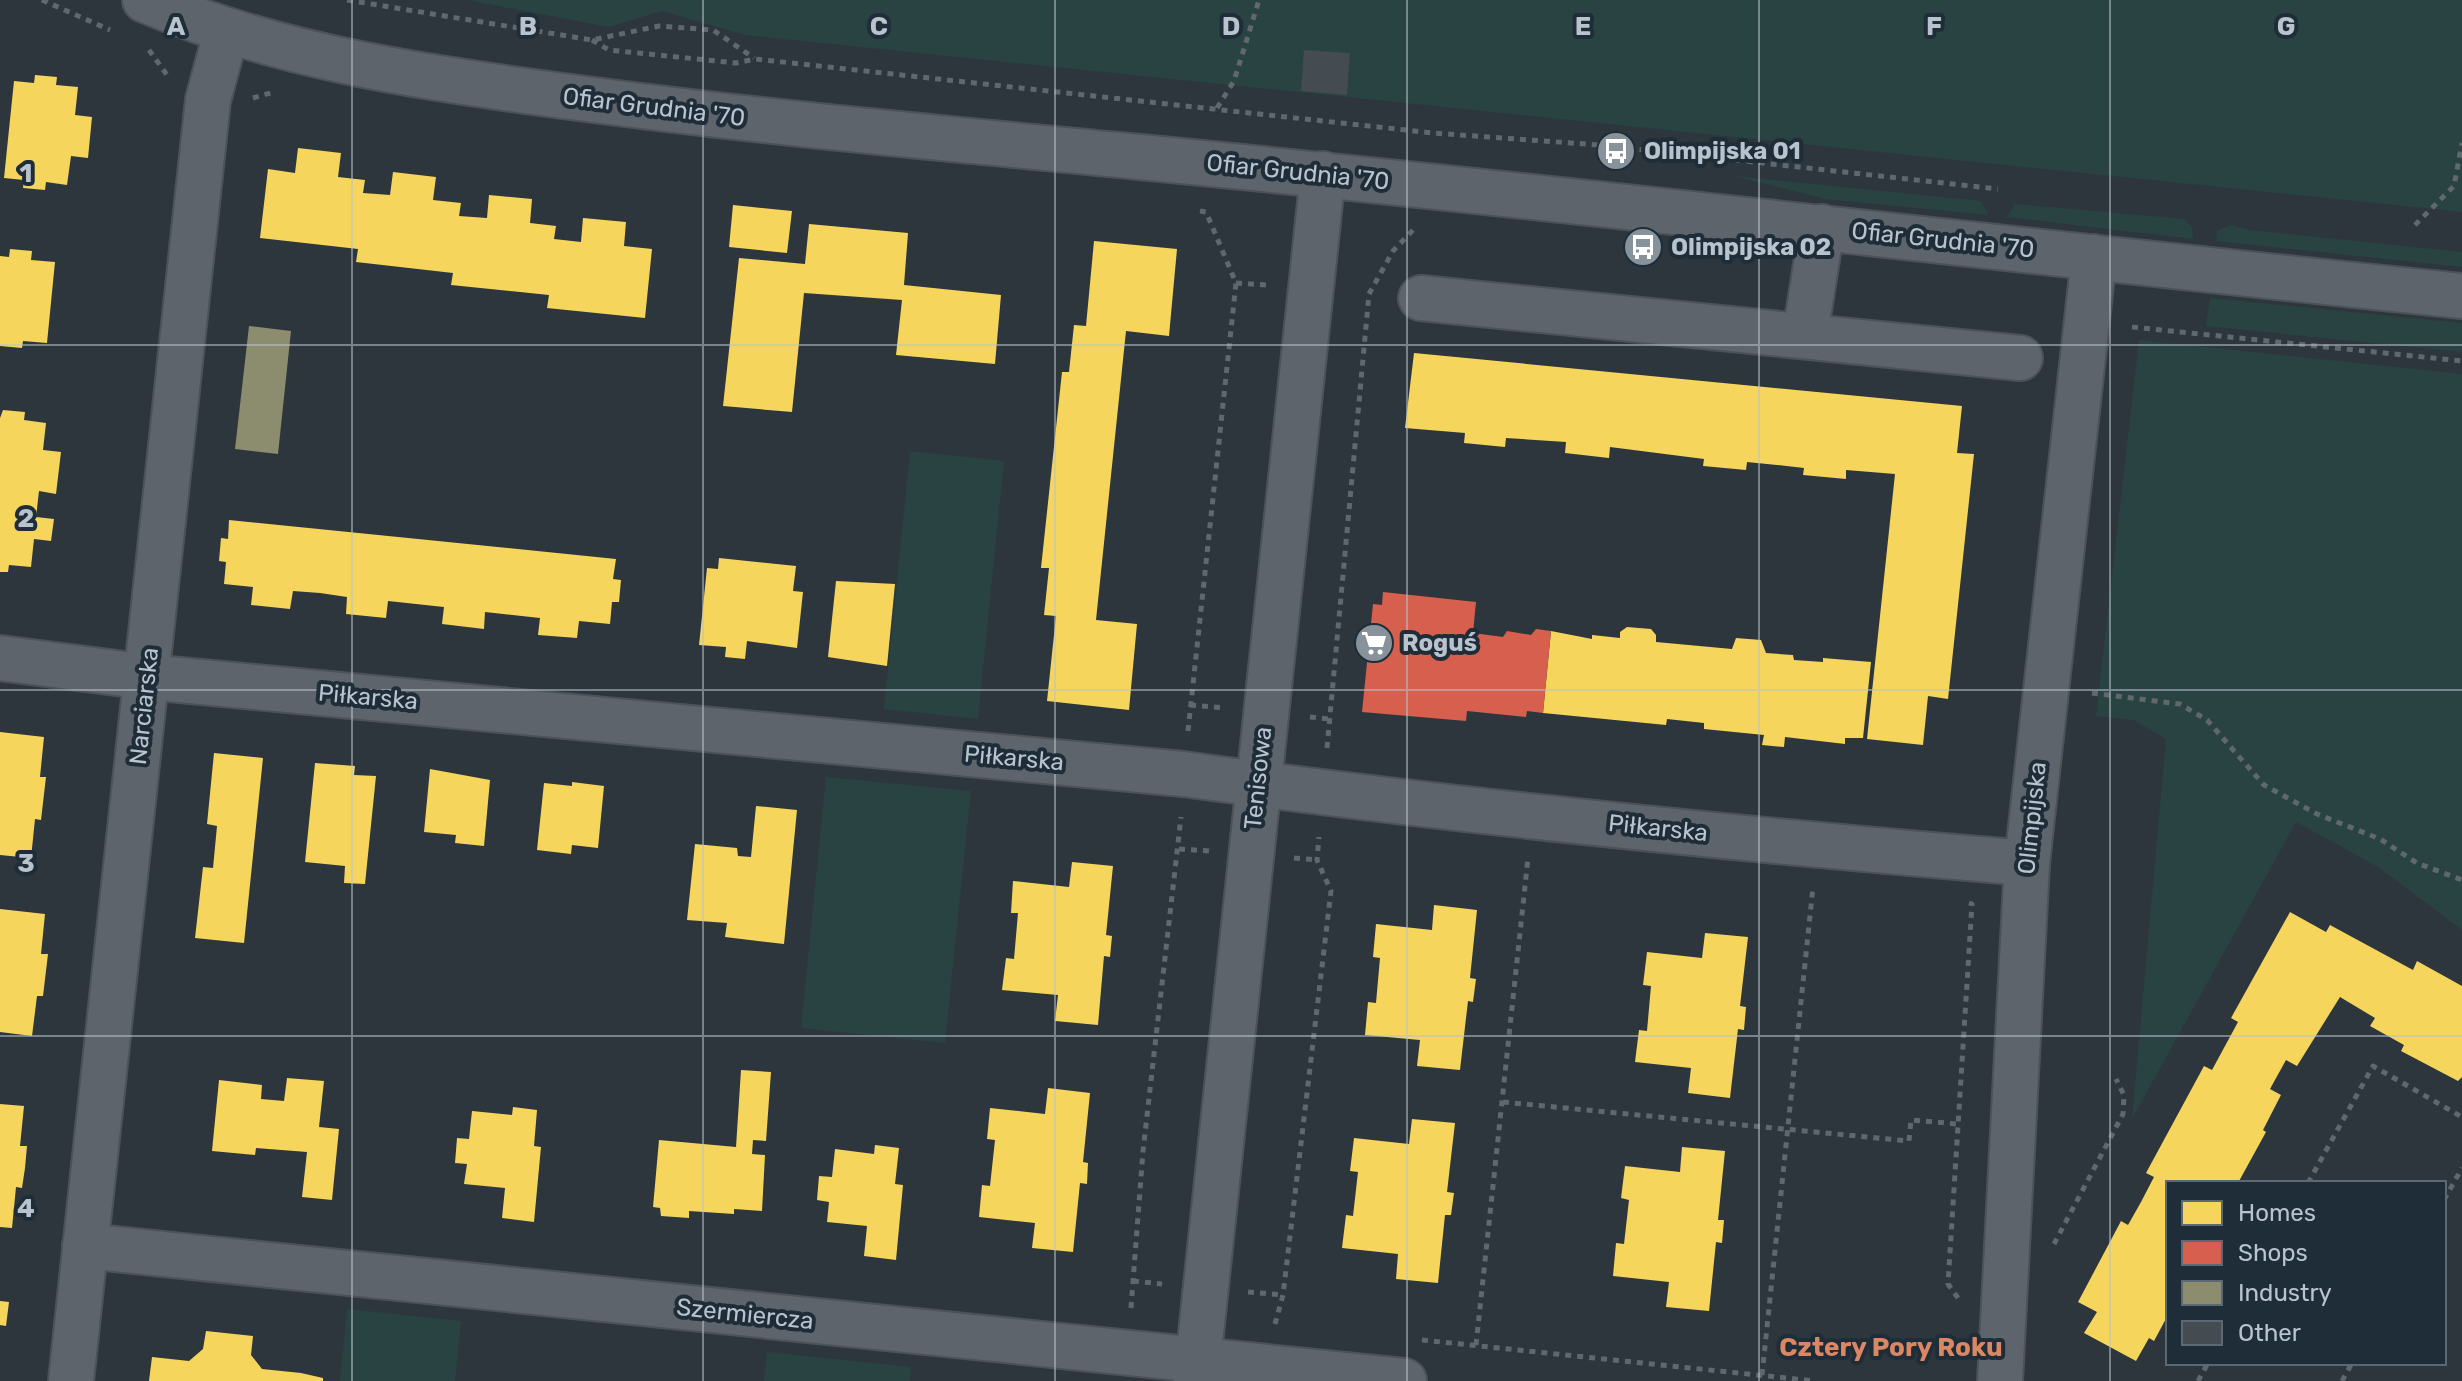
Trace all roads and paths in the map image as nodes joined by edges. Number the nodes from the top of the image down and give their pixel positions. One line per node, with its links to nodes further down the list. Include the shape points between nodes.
1 (145, 0): 4 (street, Ofiar Grudnia '70)
2 (347, 0): 5 (path)
3 (1259, 0): 9 (path, via 1234,81)
4 (226, 33): 11 (street, Ofiar Grudnia '70, via 450,81 718,116); 24 (street, Narciarska, via 208,100)
5 (592, 40): 6 (path, via 609,50 736,63); 6 (path, via 659,26 713,30)
6 (755, 59): 9 (path)
7 (274, 92): 8 (path)
8 (289, 95)
9 (1217, 108): 12 (path)
10 (2462, 143): 14 (path, via 2454,186)
11 (1323, 174): 15 (street, Ofiar Grudnia '70); 27 (street, Tenisowa)
12 (1998, 189)
13 (1190, 210): 26 (path, via 1206,212 1236,283)
14 (2415, 225)
15 (1822, 227): 16 (street, Ofiar Grudnia '70); 20 (street)
16 (2094, 257): 17 (street, Ofiar Grudnia '70); 31 (street, Olimpijska)
17 (2462, 296)
18 (1421, 298): 20 (street)
19 (2133, 327): 22 (path)
20 (1805, 335): 21 (street)
21 (2020, 358)
22 (2462, 361)
23 (0, 658): 24 (street, Piłkarska)
24 (148, 677): 26 (street, Piłkarska); 45 (street, Narciarska)
25 (2092, 693): 32 (path, via 2180,704 2207,720 2264,785 2380,839 2417,863)
26 (1183, 774): 27 (street, Piłkarska); 52 (path)
27 (1257, 784): 31 (street, Piłkarska); 53 (street, Tenisowa)
28 (1513, 856): 29 (path)
29 (1528, 857): 30 (path); 38 (path)
30 (1544, 859)
31 (2027, 863): 58 (street, Olimpijska)
32 (2462, 880)
33 (1799, 885): 34 (path)
34 (1813, 887): 35 (path); 41 (path)
35 (1828, 888)
36 (1959, 901): 40 (path, via 1972,904)
37 (2116, 1079): 46 (path, via 2124,1095 2123,1114 2053,1245)
38 (1503, 1102): 41 (path); 51 (path)
39 (2462, 1117): 43 (path, via 2373,1066)
40 (1957, 1124): 41 (path, via 1911,1120 1909,1141); 47 (path, via 1948,1284 1958,1299)
41 (1788, 1130): 54 (path)
42 (2462, 1168): 44 (path)
43 (2309, 1181)
44 (2446, 1196)
45 (85, 1246): 52 (street, Szermiercza); 55 (street, Narciarska)
46 (2042, 1247)
47 (1958, 1314)
48 (1275, 1326): 49 (path)
49 (1291, 1327)
50 (1416, 1339): 51 (path)
51 (1476, 1345): 54 (path)
52 (1127, 1354): 53 (street, Szermiercza)
53 (1197, 1371): 56 (street, Szermiercza)
54 (1762, 1375): 57 (path)
55 (71, 1381)
56 (1404, 1381)
57 (1815, 1381)
58 (2000, 1381)

